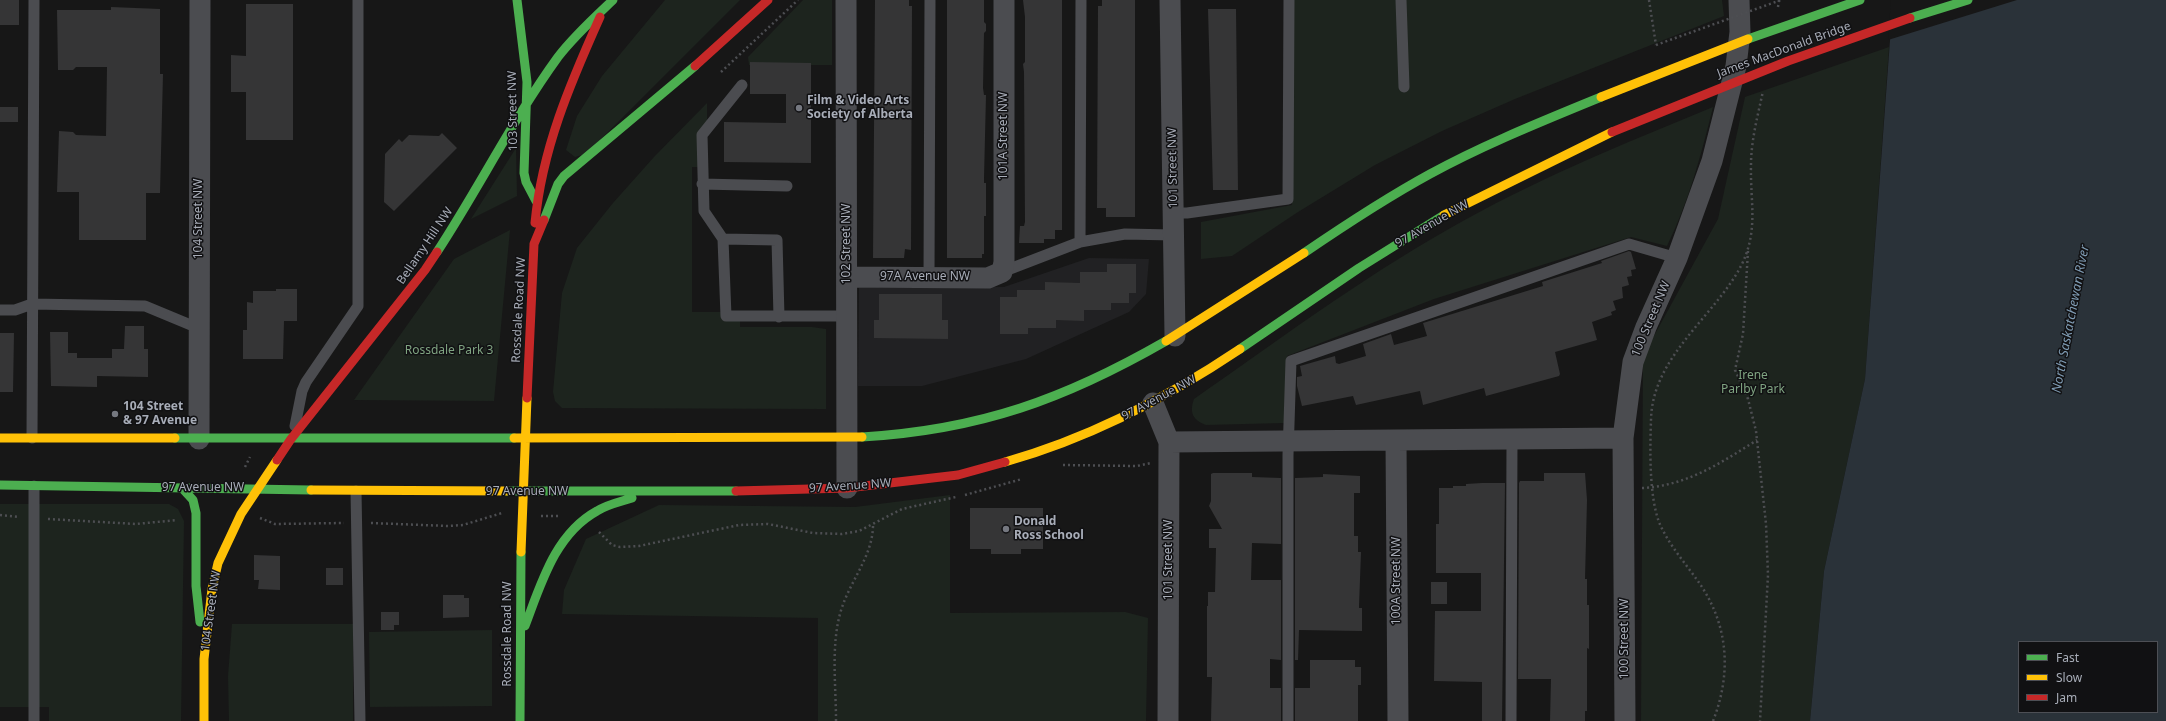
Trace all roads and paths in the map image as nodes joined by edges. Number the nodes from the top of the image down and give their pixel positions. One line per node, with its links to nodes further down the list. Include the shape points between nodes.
1 (34, 0): 43 (lane)
2 (200, 0): 47 (street, 104 Street NW)
3 (358, 0): 55 (lane, via 358,306 306,382)
4 (517, 0): 21 (main road, 103 Street NW)
5 (613, 0): 19 (main road, Bellamy Hill NW)
6 (768, 0): 38 (main road, Rossdale Road NW, via 708,55 564,176 558,184)
7 (846, 0): 41 (street, 102 Street NW)
8 (930, 0): 42 (lane)
9 (1004, 0): 40 (street, 101A Street NW)
10 (1080, 0): 36 (lane)
11 (1170, 0): 33 (street, 101 Street NW)
12 (1288, 0): 33 (lane, via 1288,199)
13 (1402, 0): 24 (lane)
14 (1649, 0): 16 (path, bridge, via 1656,45)
15 (1739, 0): 39 (street, 100 Street NW, via 1741,20 1736,66 1712,161)
16 (1780, 0): 20 (path)
17 (1860, 0): 48 (main road, James MacDonald Bridge, bridge, via 1772,29 1491,143 1407,187)
18 (1968, 0): 28 (main road, James MacDonald Bridge, bridge, via 1780,63)
19 (603, 11): 26 (main road, Bellamy Hill NW, via 576,34); 32 (main road, Bellamy Hill NW, via 551,132)
20 (1777, 15)
21 (518, 18): 22 (main road, 103 Street NW); 26 (main road, 103 Street NW, via 524,52)
22 (512, 46)
23 (742, 85): 30 (lane, via 702,136)
24 (1404, 87)
25 (1763, 90): 37 (path, via 1751,166 1754,217)
26 (527, 105): 29 (main road, Bellamy Hill NW); 32 (main road, 103 Street NW, via 524,173)
27 (511, 112): 29 (main road, 103 Street NW)
28 (1612, 132): 49 (main road, 97 Avenue NW, via 1432,222 1359,268 1206,372)
29 (502, 143): 55 (main road, Bellamy Hill NW, via 451,231 425,270)
30 (702, 184): 31 (lane); 35 (lane, via 704,211)
31 (787, 186)
32 (536, 201): 38 (main road, Bellamy Hill NW)
33 (1173, 213): 34 (street, 101 Street NW)
34 (1173, 235): 36 (lane, via 1125,234); 48 (street, 101 Street NW)
35 (723, 238): 46 (lane, via 777,240); 46 (lane, via 726,316)
36 (1080, 242): 40 (lane)
37 (1750, 243): 59 (path, via 1746,265 1743,334 1735,370 1748,399); 72 (path, via 1740,267 1727,288 1668,363 1661,377 1652,407)
38 (534, 244): 56 (main road, Rossdale Road NW)
39 (1677, 258): 53 (street, 100 Street NW, via 1633,362); 57 (lane, via 1629,244 1291,361)
40 (1002, 272): 42 (street, 97A Avenue NW, via 988,278)
41 (847, 277): 42 (street, 97A Avenue NW); 45 (street, 102 Street NW)
42 (929, 277)
43 (32, 304): 44 (lane, via 15,310); 47 (lane, via 145,306); 51 (lane)
44 (0, 310)
45 (847, 316): 46 (lane); 52 (street, 102 Street NW)
46 (779, 317)
47 (198, 328): 54 (street, 104 Street NW)
48 (1175, 336): 52 (main road, via 1121,368 1025,408 954,428)
49 (1153, 403): 61 (street, 101 Street NW); 70 (main road, 97 Avenue NW, via 1094,431 1025,456 958,475)
50 (0, 438): 51 (main road)
51 (32, 438): 54 (main road)
52 (848, 438): 56 (main road); 70 (street, 102 Street NW)
53 (1623, 438): 58 (street); 71 (street, 100 Street NW)
54 (199, 439): 55 (main road)
55 (291, 439): 56 (main road); 69 (main road, Bellamy Hill NW)
56 (524, 439): 74 (main road, Rossdale Road NW)
57 (1288, 440): 60 (street); 61 (street); 94 (lane)
58 (1512, 440): 60 (street); 96 (lane)
59 (1757, 440): 72 (path, via 1731,458 1695,476); 99 (path, via 1768,559)
60 (1396, 441): 95 (street, 100A Street NW)
61 (1169, 442): 63 (path, via 1154,463 1137,466); 93 (street, 101 Street NW)
62 (251, 454): 64 (path)
63 (1059, 466)
64 (245, 467)
65 (1028, 477): 84 (path, via 969,494 909,507)
66 (0, 485): 67 (main road, 97 Avenue NW)
67 (34, 486): 68 (main road, 97 Avenue NW); 82 (lane)
68 (182, 488): 69 (main road, 97 Avenue NW); 87 (main road, via 193,500 196,513 196,586)
69 (258, 488): 73 (main road, 97 Avenue NW); 87 (main road, 104 Street NW, via 241,514 218,563 212,590)
70 (847, 488): 75 (main road, 97 Avenue NW)
71 (1624, 488): 72 (path); 97 (street, 100 Street NW)
72 (1652, 488): 98 (path, via 1659,522 1675,551 1702,586 1717,612 1721,625 1724,678)
73 (356, 490): 74 (main road, 97 Avenue NW); 83 (lane)
74 (523, 492): 75 (main road, 97 Avenue NW); 86 (main road, Rossdale Road NW)
75 (651, 492): 86 (main road, via 605,506 592,513 570,532 554,556)
76 (498, 514): 83 (path, via 463,525 448,526)
77 (0, 515): 82 (path)
78 (256, 515): 83 (path, via 268,523 275,524)
79 (540, 516): 80 (path)
80 (565, 516)
81 (182, 517): 82 (path, via 148,524)
82 (35, 518): 88 (lane)
83 (358, 523): 90 (lane)
84 (873, 525): 85 (path, via 859,531 828,534 768,524 739,525 640,546 620,547 612,545); 92 (path, via 872,541 845,599 837,628)
85 (596, 530)
86 (520, 637): 91 (main road, Rossdale Road NW)
87 (204, 659): 89 (main road, 104 Street NW)
88 (34, 721)
89 (204, 721)
90 (360, 721)
91 (520, 721)
92 (836, 721)
93 (1168, 721)
94 (1288, 721)
95 (1398, 721)
96 (1511, 721)
97 (1625, 721)
98 (1713, 721)
99 (1760, 721)

